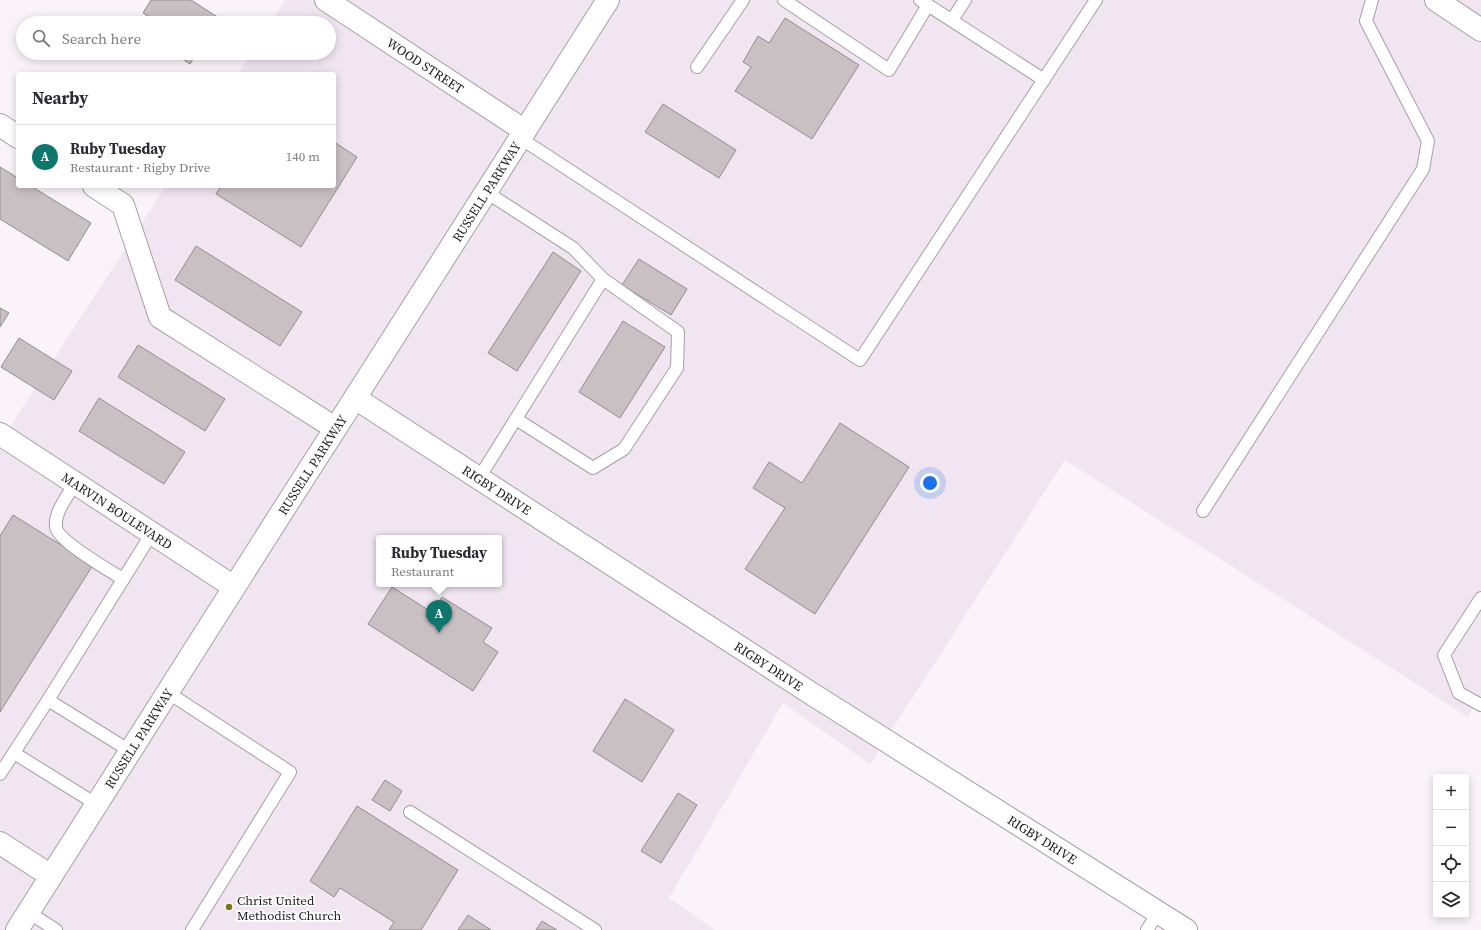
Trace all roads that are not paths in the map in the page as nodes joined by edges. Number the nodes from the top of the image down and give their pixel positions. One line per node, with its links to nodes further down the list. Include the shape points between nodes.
1 (326, 0): 15 (street, WOOD STREET)
2 (608, 0): 15 (street, RUSSELL PARKWAY)
3 (743, 0): 12 (lane)
4 (784, 0): 9 (lane, via 889,70)
5 (965, 0): 10 (lane)
6 (1096, 0): 13 (lane)
7 (1372, 0): 26 (lane, via 1366,21 1428,141 1423,169)
8 (1436, 0): 11 (street)
9 (924, 2): 10 (lane)
10 (952, 20): 13 (lane)
11 (1481, 30)
12 (697, 67)
13 (1044, 80): 15 (lane, via 860,360)
14 (0, 125): 16 (street)
15 (522, 134): 18 (street, RUSSELL PARKWAY)
16 (16, 136)
17 (97, 188): 22 (street, via 123,205 160,317)
18 (486, 192): 19 (lane, via 573,248); 20 (street, RUSSELL PARKWAY)
19 (603, 279): 21 (lane); 21 (lane, via 678,332 677,368 624,449 593,468)
20 (355, 398): 22 (street, RUSSELL PARKWAY); 24 (street, RIGBY DRIVE)
21 (516, 419): 24 (lane)
22 (335, 428): 29 (street, RUSSELL PARKWAY)
23 (0, 434): 25 (street, MARVIN BOULEVARD)
24 (479, 478): 42 (street, RIGBY DRIVE, via 812,694)
25 (75, 483): 27 (street, MARVIN BOULEVARD); 28 (lane, via 60,509 56,529 71,546)
26 (1202, 512)
27 (152, 533): 28 (lane); 29 (street, MARVIN BOULEVARD)
28 (123, 579): 32 (lane)
29 (234, 587): 31 (street, RUSSELL PARKWAY)
30 (1481, 598): 33 (lane, via 1444,655 1459,693)
31 (167, 692): 34 (street, RUSSELL PARKWAY); 44 (lane, via 290,772)
32 (48, 700): 34 (lane); 35 (lane)
33 (1481, 705)
34 (130, 751): 37 (street, RUSSELL PARKWAY)
35 (14, 753): 36 (lane); 37 (lane)
36 (0, 774)
37 (96, 804): 40 (street, RUSSELL PARKWAY)
38 (410, 812): 45 (lane)
39 (0, 843): 40 (street)
40 (51, 876): 41 (street, RUSSELL PARKWAY)
41 (23, 921): 43 (lane)
42 (1153, 921): 46 (street, RIGBY DRIVE)
43 (56, 930)
44 (192, 930)
45 (595, 930)
46 (1186, 930)

